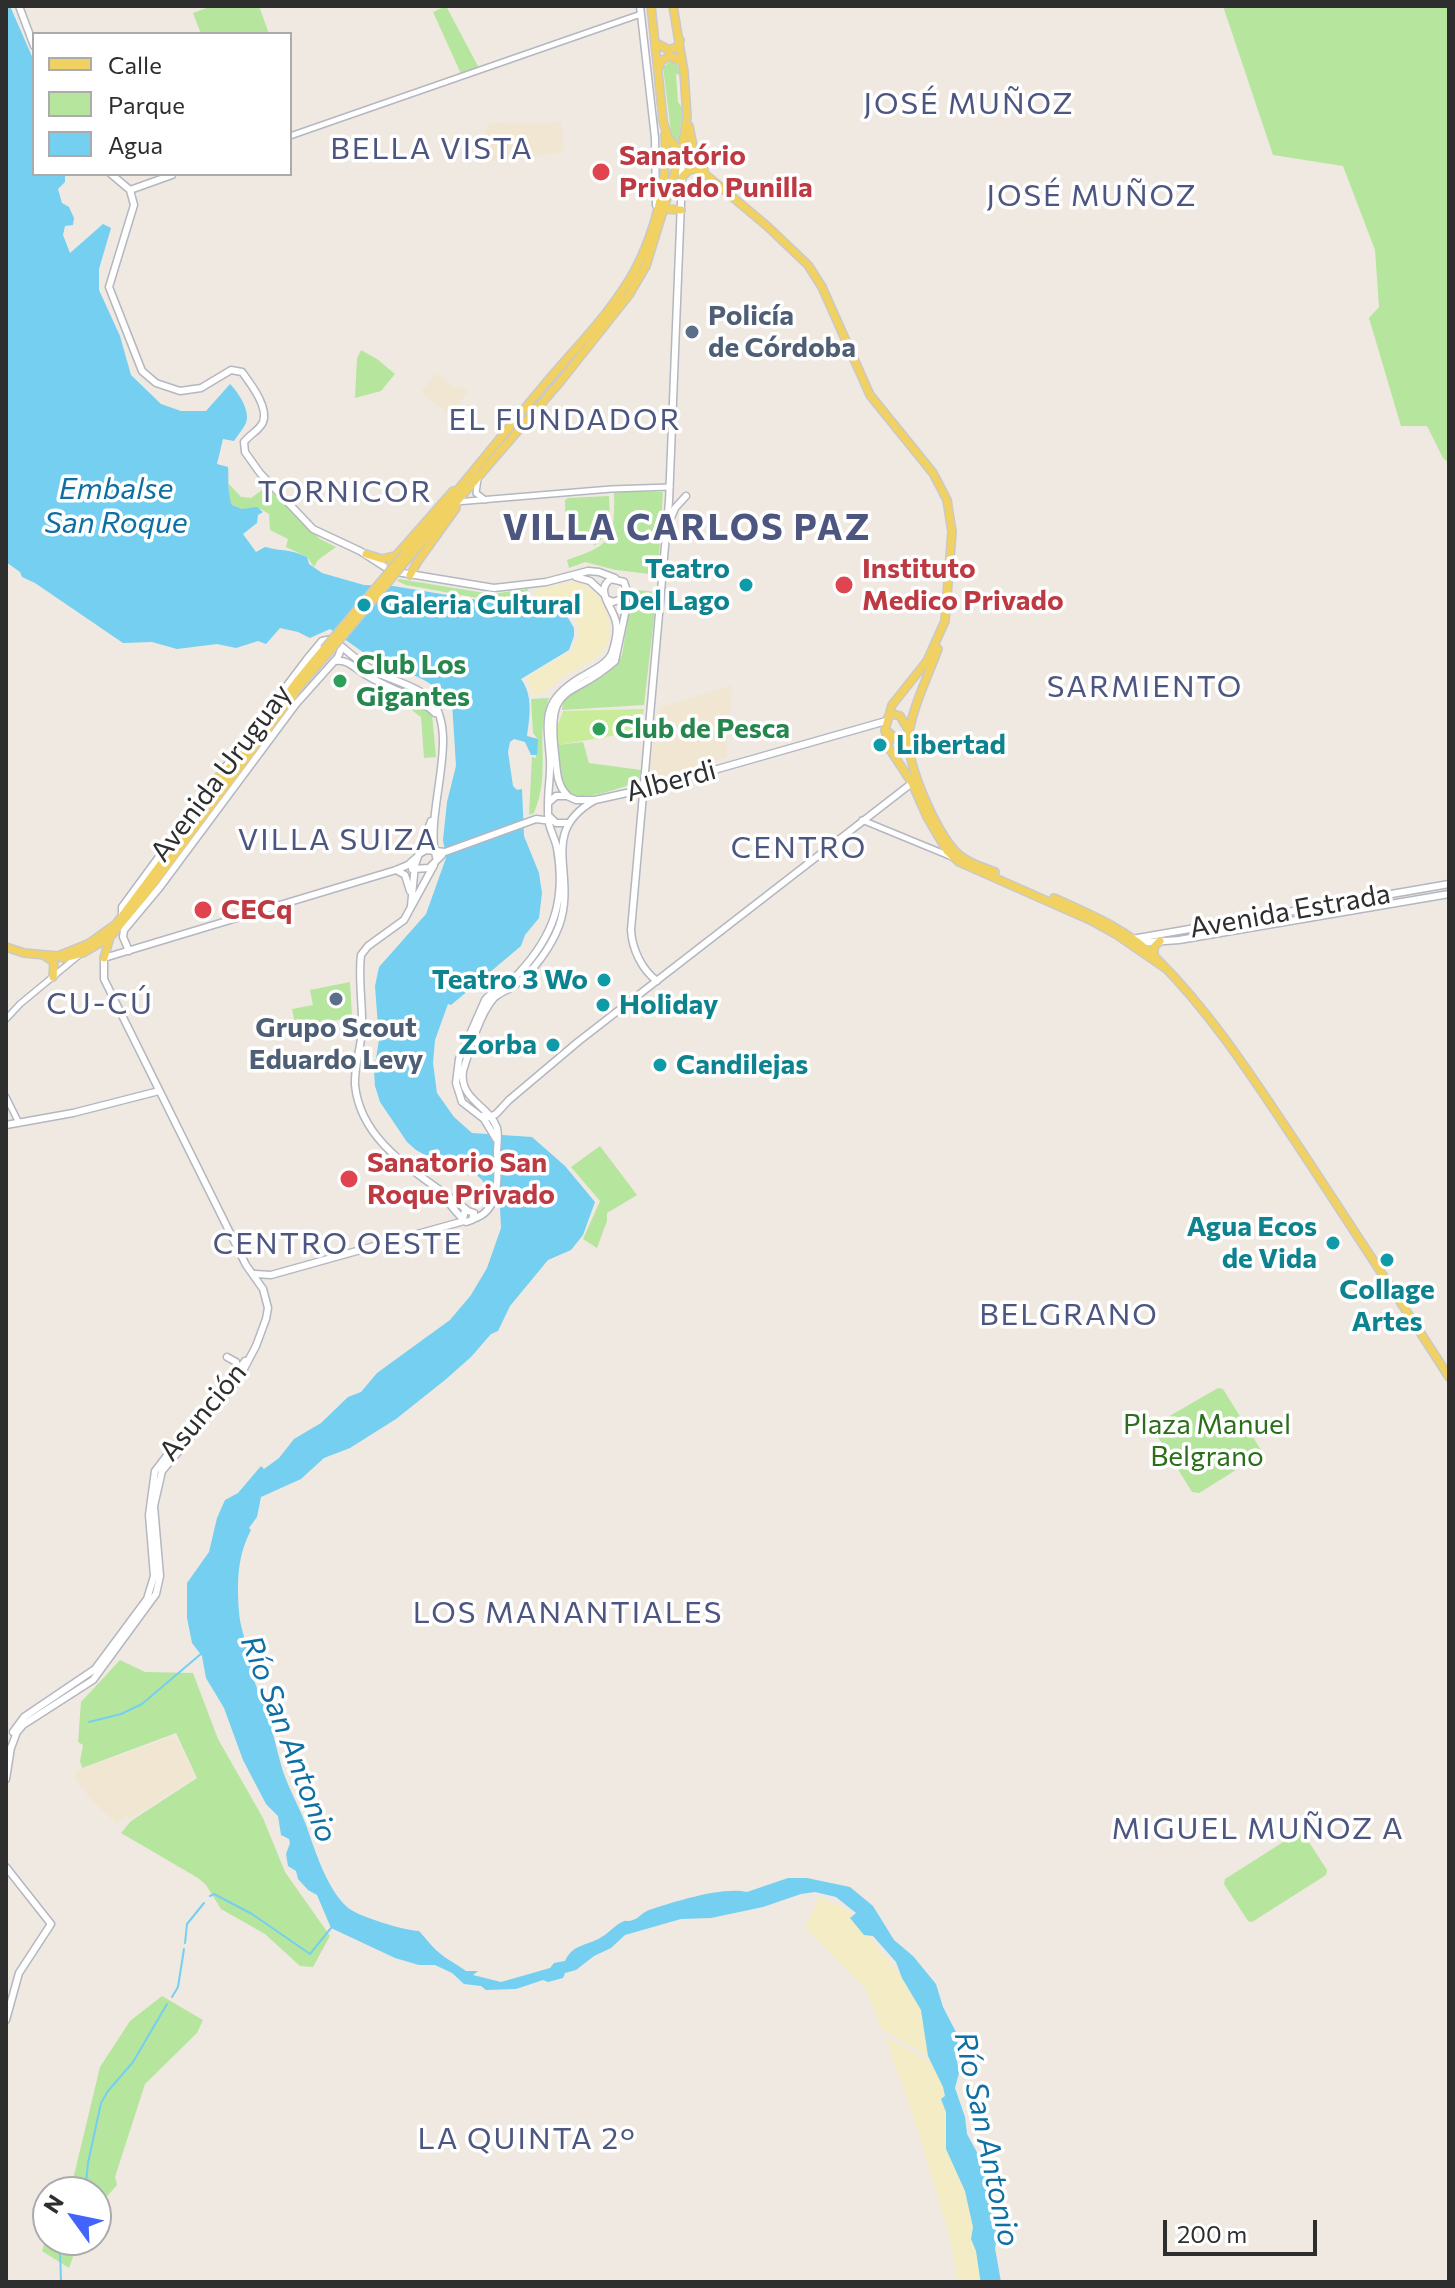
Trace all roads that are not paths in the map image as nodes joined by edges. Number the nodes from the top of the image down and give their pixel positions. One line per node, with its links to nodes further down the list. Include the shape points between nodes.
1 (19, 6): 6 (main road)
2 (651, 6): 7 (main road)
3 (671, 6): 5 (main road)
4 (640, 10): 9 (main road); 16 (street)
5 (680, 39): 7 (main road, via 669,50); 10 (main road)
6 (32, 41)
7 (655, 41): 8 (main road)
8 (656, 53): 9 (main road); 11 (main road)
9 (646, 55): 13 (main road)
10 (683, 64): 11 (main road, via 667,57); 14 (main road)
11 (658, 70): 12 (main road)
12 (661, 102): 13 (main road); 15 (main road)
13 (652, 103): 23 (main road)
14 (687, 117): 17 (main road); 18 (main road)
15 (662, 118): 17 (main road); 23 (main road)
16 (292, 135)
17 (681, 154): 18 (main road); 21 (main road); 23 (main road)
18 (704, 173): 21 (main road, via 692,169); 45 (main road, via 813,272 870,395 939,482 952,532)
19 (113, 176): 22 (main road)
20 (168, 176): 22 (main road)
21 (682, 177): 24 (main road)
22 (130, 190): 38 (main road, via 133,210 109,287 142,371 156,383 180,391 204,387 231,370 242,372 264,414 244,442 248,457 313,529)
23 (661, 209): 24 (main road); 25 (main road, via 631,277); 27 (main road, via 639,280)
24 (681, 210): 32 (main road)
25 (590, 331): 27 (main road); 29 (main road)
26 (585, 358): 28 (main road)
27 (567, 372): 28 (main road)
28 (560, 382): 30 (main road)
29 (542, 388): 30 (main road, via 544,394); 31 (main road)
30 (521, 427): 31 (main road)
31 (475, 476): 34 (street, via 476,493); 35 (main road); 37 (main road)
32 (670, 487): 34 (street); 36 (main road)
33 (686, 496): 36 (main road)
34 (486, 500): 35 (street)
35 (458, 502): 37 (main road); 40 (main road)
36 (667, 527): 57 (main road)
37 (405, 553): 38 (main road, via 390,558); 39 (main road, via 391,563); 47 (main road, bridge)
38 (366, 554): 39 (main road)
39 (391, 571): 40 (main road)
40 (410, 575): 41 (main road, via 494,588)
41 (570, 577): 42 (main road, via 594,571); 44 (main road, via 590,581)
42 (615, 578): 43 (main road, via 626,585); 44 (main road, via 605,583)
43 (626, 595): 44 (main road, via 617,602); 59 (main road, via 615,661 565,694 554,710 559,784)
44 (605, 596): 61 (main road, via 617,626 611,655 561,690 550,706)
45 (942, 628): 50 (main road, via 927,661 892,705); 51 (main road)
46 (338, 643): 48 (main road, via 341,653); 49 (main road, via 372,670 426,696); 54 (main road, Avenida Uruguay, via 322,641)
47 (326, 650): 52 (main road); 58 (main road)
48 (335, 661): 49 (main road, via 344,660); 58 (main road, Avenida Uruguay)
49 (438, 716): 62 (main road, via 442,761)
50 (886, 721): 51 (main road, via 893,714 900,716); 51 (main road, via 896,740); 55 (main road, via 887,744); 57 (main road, Alberdi)
51 (909, 733): 53 (main road)
52 (242, 756): 54 (main road); 58 (main road)
53 (912, 769): 55 (main road); 56 (main road)
54 (216, 779): 58 (main road); 72 (main road, Avenida Uruguay)
55 (912, 783): 56 (main road); 66 (main road); 67 (main road)
56 (921, 788): 67 (main road)
57 (644, 789): 60 (main road, Alberdi); 98 (main road, via 631,935 645,970)
58 (220, 796): 72 (main road); 72 (main road, Avenida Uruguay)
59 (571, 798): 60 (main road, Alberdi); 61 (main road, via 560,795); 63 (main road)
60 (595, 800): 63 (main road, Alberdi)
61 (548, 804): 64 (main road); 65 (main road)
62 (434, 813): 69 (main road); 70 (main road)
63 (574, 818): 65 (main road, via 564,824); 104 (main road, via 562,838 566,901 555,935 520,981 490,1004 463,1071 465,1091)
64 (536, 819): 65 (main road); 70 (main road)
65 (550, 819): 103 (main road, via 559,873 554,922 532,958 485,1000 456,1070 462,1102)
66 (862, 820): 68 (street); 98 (main road)
67 (943, 839): 68 (street, via 939,847); 71 (main road); 87 (main road, via 967,860 1076,908)
68 (931, 846): 71 (street)
69 (418, 856): 70 (main road, via 426,850); 73 (main road); 74 (main road); 75 (main road)
70 (434, 857): 73 (main road); 83 (main road)
71 (953, 857): 85 (main road)
72 (168, 860): 77 (main road, Avenida Uruguay); 78 (main road); 84 (main road)
73 (424, 868): 74 (main road)
74 (414, 869): 75 (main road); 81 (main road)
75 (396, 870): 81 (main road, via 405,875); 91 (main road)
76 (1449, 884): 80 (main road, Avenida Estrada)
77 (160, 887): 78 (main road); 91 (main road, Avenida Uruguay, via 124,930)
78 (148, 891): 86 (main road)
79 (1449, 894): 82 (main road, Avenida Estrada)
80 (1374, 897): 82 (main road); 87 (main road, Avenida Estrada)
81 (412, 899): 83 (main road)
82 (1376, 906): 88 (main road, Avenida Estrada)
83 (409, 913): 108 (main road, via 361,955 362,1033 355,1086 370,1130)
84 (120, 918): 86 (main road); 93 (main road, via 95,941)
85 (1111, 932): 87 (main road); 96 (main road)
86 (110, 937): 90 (main road); 95 (main road)
87 (1135, 941): 88 (main road, Avenida Estrada); 94 (main road)
88 (1160, 941): 94 (main road, via 1153,949)
89 (6, 947): 92 (main road)
90 (86, 951): 93 (main road); 95 (main road, via 100,949); 97 (street)
91 (129, 951): 95 (main road)
92 (42, 955): 93 (main road); 97 (main road, via 54,962)
93 (56, 956): 97 (street)
94 (1155, 957): 96 (main road)
95 (104, 958): 100 (main road, via 104,979)
96 (1165, 968): 117 (main road, via 1249,1071)
97 (55, 974): 99 (street)
98 (657, 981): 102 (main road)
99 (6, 1019)
100 (159, 1091): 105 (main road); 111 (main road)
101 (6, 1097): 105 (street)
102 (499, 1111): 104 (main road); 107 (main road)
103 (482, 1116): 104 (main road); 107 (main road)
104 (490, 1117): 107 (main road)
105 (19, 1123): 106 (main road)
106 (6, 1125)
107 (497, 1138): 109 (main road, via 497,1186 485,1213)
108 (433, 1185): 109 (main road); 110 (main road)
109 (471, 1213): 110 (main road, via 469,1222); 110 (main road, via 463,1213)
110 (464, 1220): 112 (main road)
111 (248, 1269): 112 (main road); 113 (main road)
112 (271, 1275): 113 (main road, Asunción)
113 (263, 1289): 114 (main road, Asunción, via 268,1312)
114 (251, 1356): 116 (main road, Asunción); 118 (main road, Asunción, via 224,1401 162,1471 154,1513 159,1583 152,1602)
115 (227, 1357): 116 (main road)
116 (238, 1370): 118 (main road, Asunción, via 155,1471 149,1515 153,1583)
117 (1449, 1377)
118 (114, 1649): 119 (main road, Asunción, via 93,1680 19,1728)
119 (6, 1779)
120 (6, 1867): 121 (main road, via 51,1924 19,1973)
121 (6, 2020)

